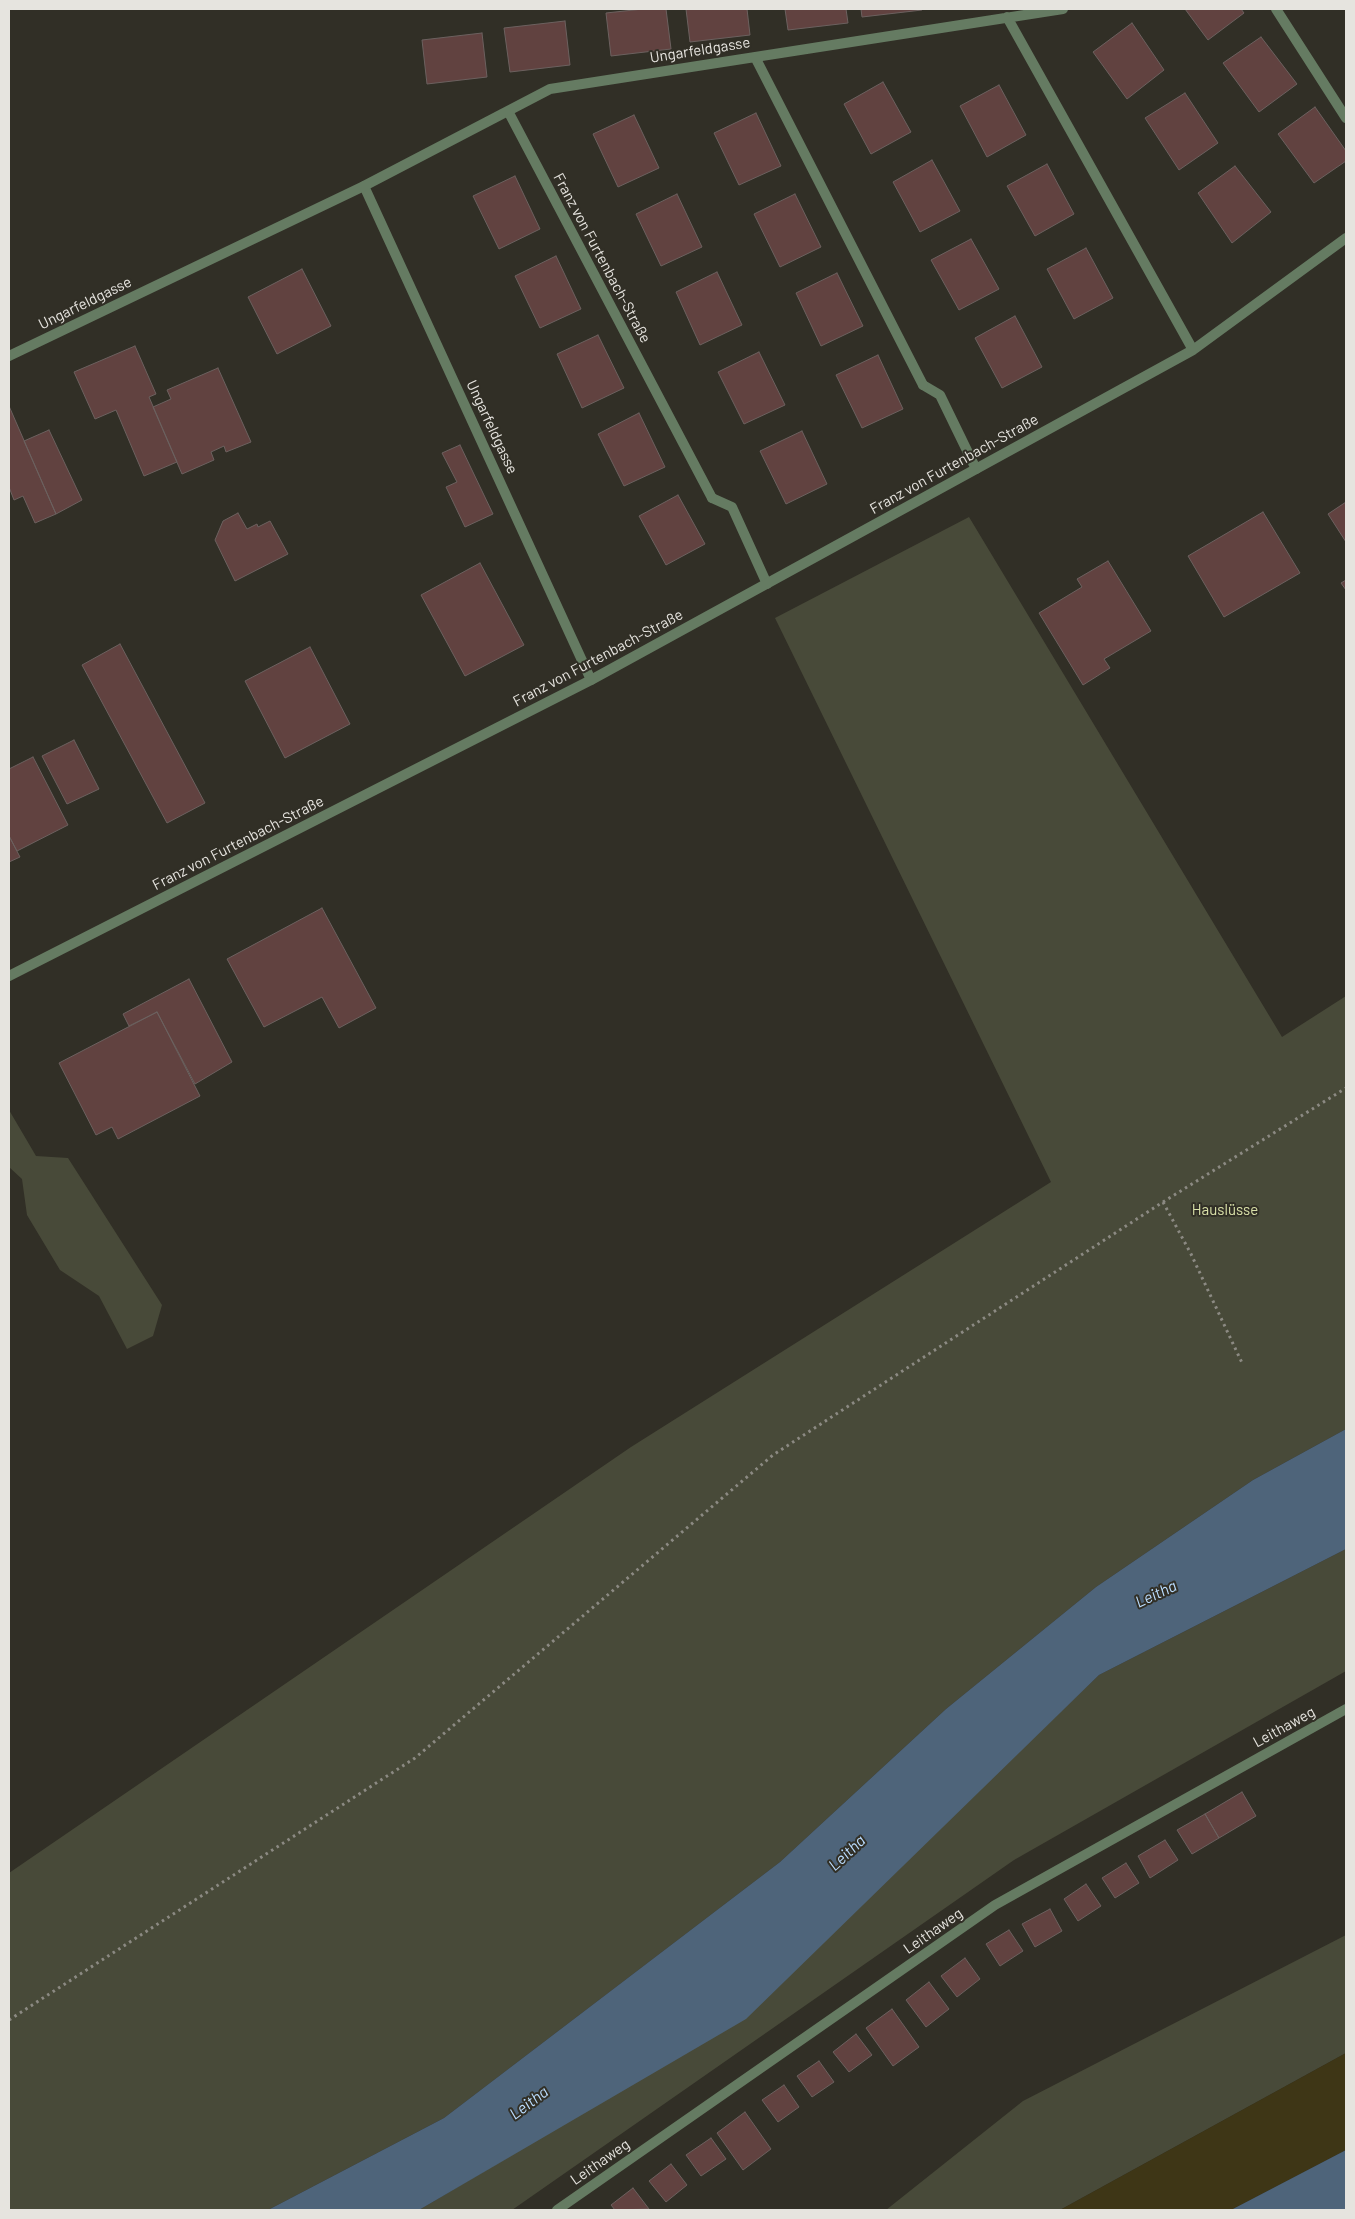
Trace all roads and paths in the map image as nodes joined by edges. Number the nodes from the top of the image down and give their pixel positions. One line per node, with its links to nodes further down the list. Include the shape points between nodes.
1 (1063, 9): 3 (street, Ungarfeldgasse)
2 (1276, 9): 6 (street)
3 (1007, 17): 4 (street, Ungarfeldgasse); 9 (street)
4 (755, 57): 5 (street, Ungarfeldgasse, via 550,89); 11 (street, via 923,385 940,395)
5 (508, 111): 7 (street, Ungarfeldgasse); 12 (street, Franz von Furtenbach-Straße, via 712,498 732,507)
6 (1346, 118)
7 (364, 186): 10 (street, Ungarfeldgasse); 13 (street, Ungarfeldgasse)
8 (1346, 238): 9 (street, Franz von Furtenbach-Straße)
9 (1193, 350): 11 (street, Franz von Furtenbach-Straße)
10 (9, 356)
11 (976, 469): 12 (street, Franz von Furtenbach-Straße)
12 (767, 584): 13 (street, Franz von Furtenbach-Straße)
13 (591, 680): 14 (street, Franz von Furtenbach-Straße)
14 (9, 976)
15 (1346, 1088): 16 (path)
16 (1164, 1202): 17 (path); 19 (path, via 773,1455 415,1758)
17 (1242, 1365)
18 (1346, 1709): 20 (street, Leithaweg, via 995,1905)
19 (9, 2020)
20 (557, 2210)

